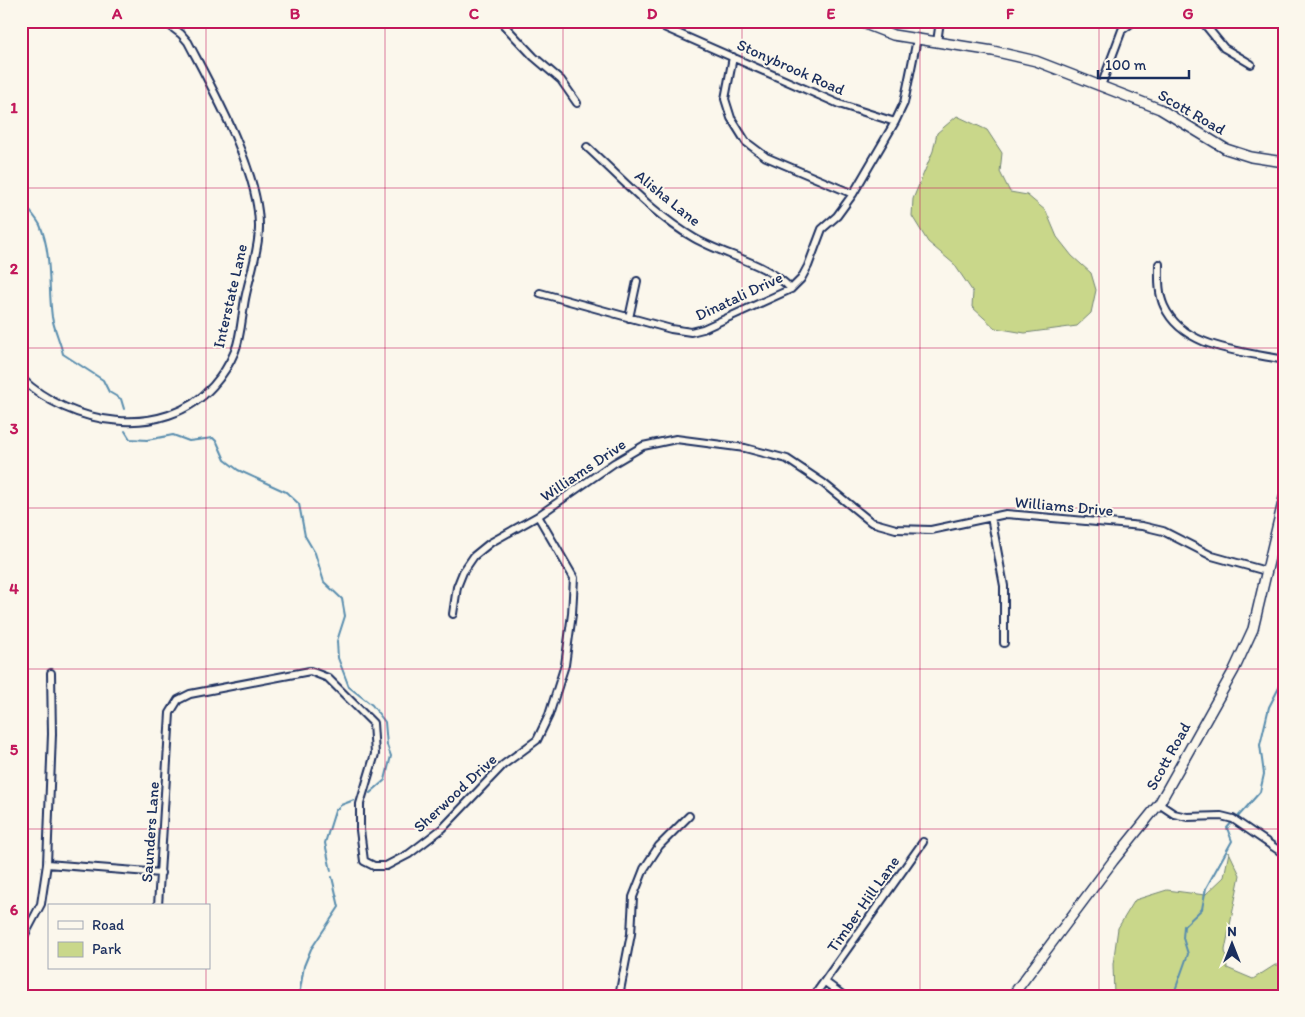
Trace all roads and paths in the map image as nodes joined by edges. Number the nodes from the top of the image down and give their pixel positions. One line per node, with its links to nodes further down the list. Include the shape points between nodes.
1 (164, 21): 24 (street, Interstate Lane, via 188,42 251,179 259,229 235,351 213,386 194,402 164,415 134,421 98,419 68,410 39,394)
2 (500, 21): 13 (street, via 561,80)
3 (650, 21): 10 (street, Stonybrook Road)
4 (857, 21): 8 (main road, Scott Road, via 886,33)
5 (940, 21): 9 (street)
6 (1134, 21): 12 (street, via 1122,30)
7 (1202, 21): 11 (street, via 1224,48)
8 (917, 39): 9 (main road, Scott Road); 14 (street, Dinatali Drive, via 904,103)
9 (937, 42): 12 (main road, Scott Road, via 1023,57)
10 (732, 57): 14 (street, Stonybrook Road, via 839,104); 17 (street, via 725,99 731,118 746,142 766,157)
11 (1251, 64)
12 (1101, 86): 16 (main road, Scott Road, via 1169,114 1226,149)
13 (577, 104)
14 (895, 122): 17 (street, Dinatali Drive)
15 (587, 147): 20 (street, Alisha Lane, via 678,227 718,251 775,274)
16 (1284, 162)
17 (853, 194): 20 (street, Dinatali Drive, via 837,216 822,229 808,266)
18 (1159, 264): 23 (street, via 1163,305 1184,333 1200,341)
19 (637, 281): 22 (street)
20 (791, 289): 22 (street, Dinatali Drive, via 690,332)
21 (540, 293): 22 (street, Dinatali Drive)
22 (629, 318)
23 (1284, 360)
24 (21, 378)
25 (1284, 498): 28 (main road, Scott Road)
26 (538, 516): 27 (street, Williams Drive, via 644,446 676,439 745,448 786,459 823,483 871,522 896,529 931,530); 29 (street, Williams Drive, via 490,543 474,556 457,587); 32 (street, Sherwood Drive, via 574,578 565,665 549,715 537,740 503,765 444,828 409,854 386,866 374,866 364,861 360,804 375,754 373,723 328,678 310,671 190,694 178,700 170,713)
27 (991, 517): 28 (street, Williams Drive, via 1025,515 1142,526 1163,531 1212,556); 30 (street, via 1004,586)
28 (1266, 571): 33 (main road, Scott Road, via 1249,637 1234,670)
29 (453, 614)
30 (1004, 643)
31 (51, 673): 37 (street)
32 (168, 759): 38 (street, Saunders Lane)
33 (1159, 804): 36 (street, via 1174,814 1187,817 1221,816 1236,820); 45 (main road, Scott Road)
34 (689, 816): 42 (street, via 659,846 644,869 633,896 631,934)
35 (923, 842): 41 (street, Timber Hill Lane)
36 (1284, 854)
37 (46, 864): 38 (street); 40 (street, via 41,904)
38 (161, 872): 39 (street, Saunders Lane)
39 (158, 904)
40 (21, 942)
41 (825, 982): 43 (street, Timber Hill Lane); 44 (street)
42 (618, 996)
43 (814, 996)
44 (844, 996)
45 (1012, 996)

